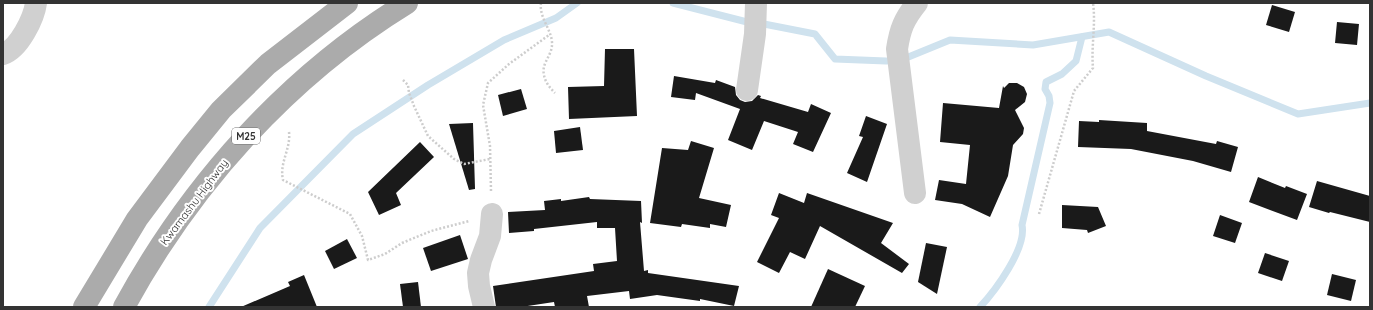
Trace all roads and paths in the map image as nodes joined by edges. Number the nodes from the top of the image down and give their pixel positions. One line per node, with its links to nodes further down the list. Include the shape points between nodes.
1 (36, 3): 9 (street, via 25,32 14,46)
2 (347, 3): 18 (main road, via 268,64 221,110 137,219)
3 (407, 3): 19 (main road, Kwamashu Highway / M25, via 376,22 333,55 302,80 256,124 206,183 168,236)
4 (541, 3): 8 (path, via 543,19)
5 (756, 3): 11 (street, via 755,34)
6 (917, 3): 15 (street, via 900,29 896,49)
7 (1094, 3): 17 (path, via 1093,68 1074,91)
8 (550, 35): 12 (path, via 551,52 543,67 546,81); 14 (path, via 508,64 488,83 483,105)
9 (3, 54)
10 (403, 80): 14 (path, via 408,85 414,106 428,136 454,159 464,164)
11 (747, 90)
12 (555, 93)
13 (289, 132): 16 (path, via 290,138 281,172 283,180 350,214 362,236 368,260 432,231)
14 (490, 159): 16 (path)
15 (915, 193)
16 (492, 214): 20 (street, via 490,236 478,273)
17 (1040, 214)
18 (84, 307)
19 (124, 307)
20 (484, 307)

